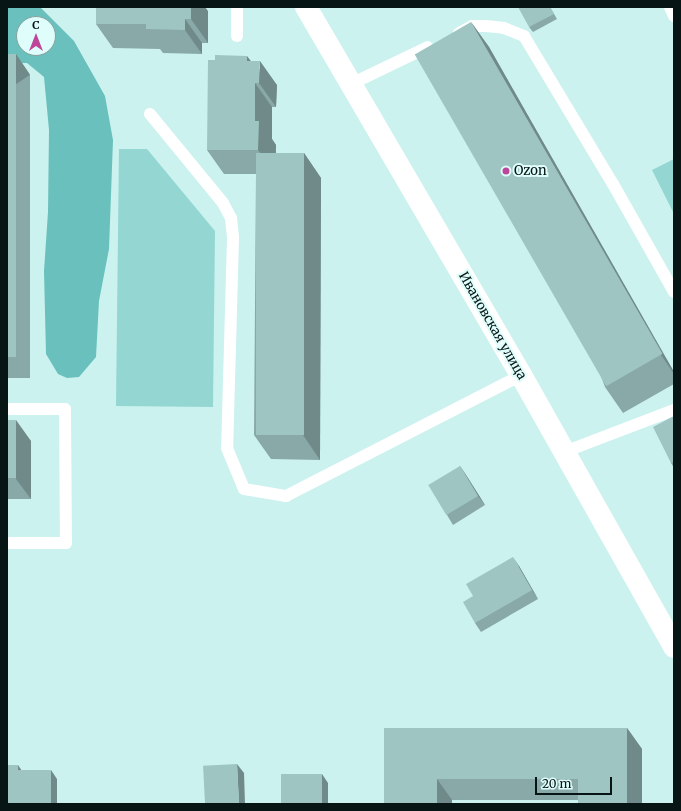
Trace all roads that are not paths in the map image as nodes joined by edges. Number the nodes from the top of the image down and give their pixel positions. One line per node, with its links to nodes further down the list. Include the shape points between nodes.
1 (236, 7): 5 (lane)
2 (306, 7): 8 (street, Ивановская улица)
3 (670, 7): 4 (lane)
4 (674, 16)
5 (237, 36)
6 (451, 36): 10 (lane, via 472,26 504,28 524,36)
7 (437, 43): 8 (lane)
8 (351, 84): 11 (street, Ивановская улица)
9 (150, 114): 11 (lane, via 223,203 231,218 233,245 227,448 244,489 286,496)
10 (674, 292)
11 (521, 375): 14 (street, Ивановская улица)
12 (7, 409): 15 (lane, via 65,409 66,543)
13 (674, 410): 14 (lane)
14 (564, 452): 16 (street, Ивановская улица)
15 (7, 542)
16 (674, 647)

